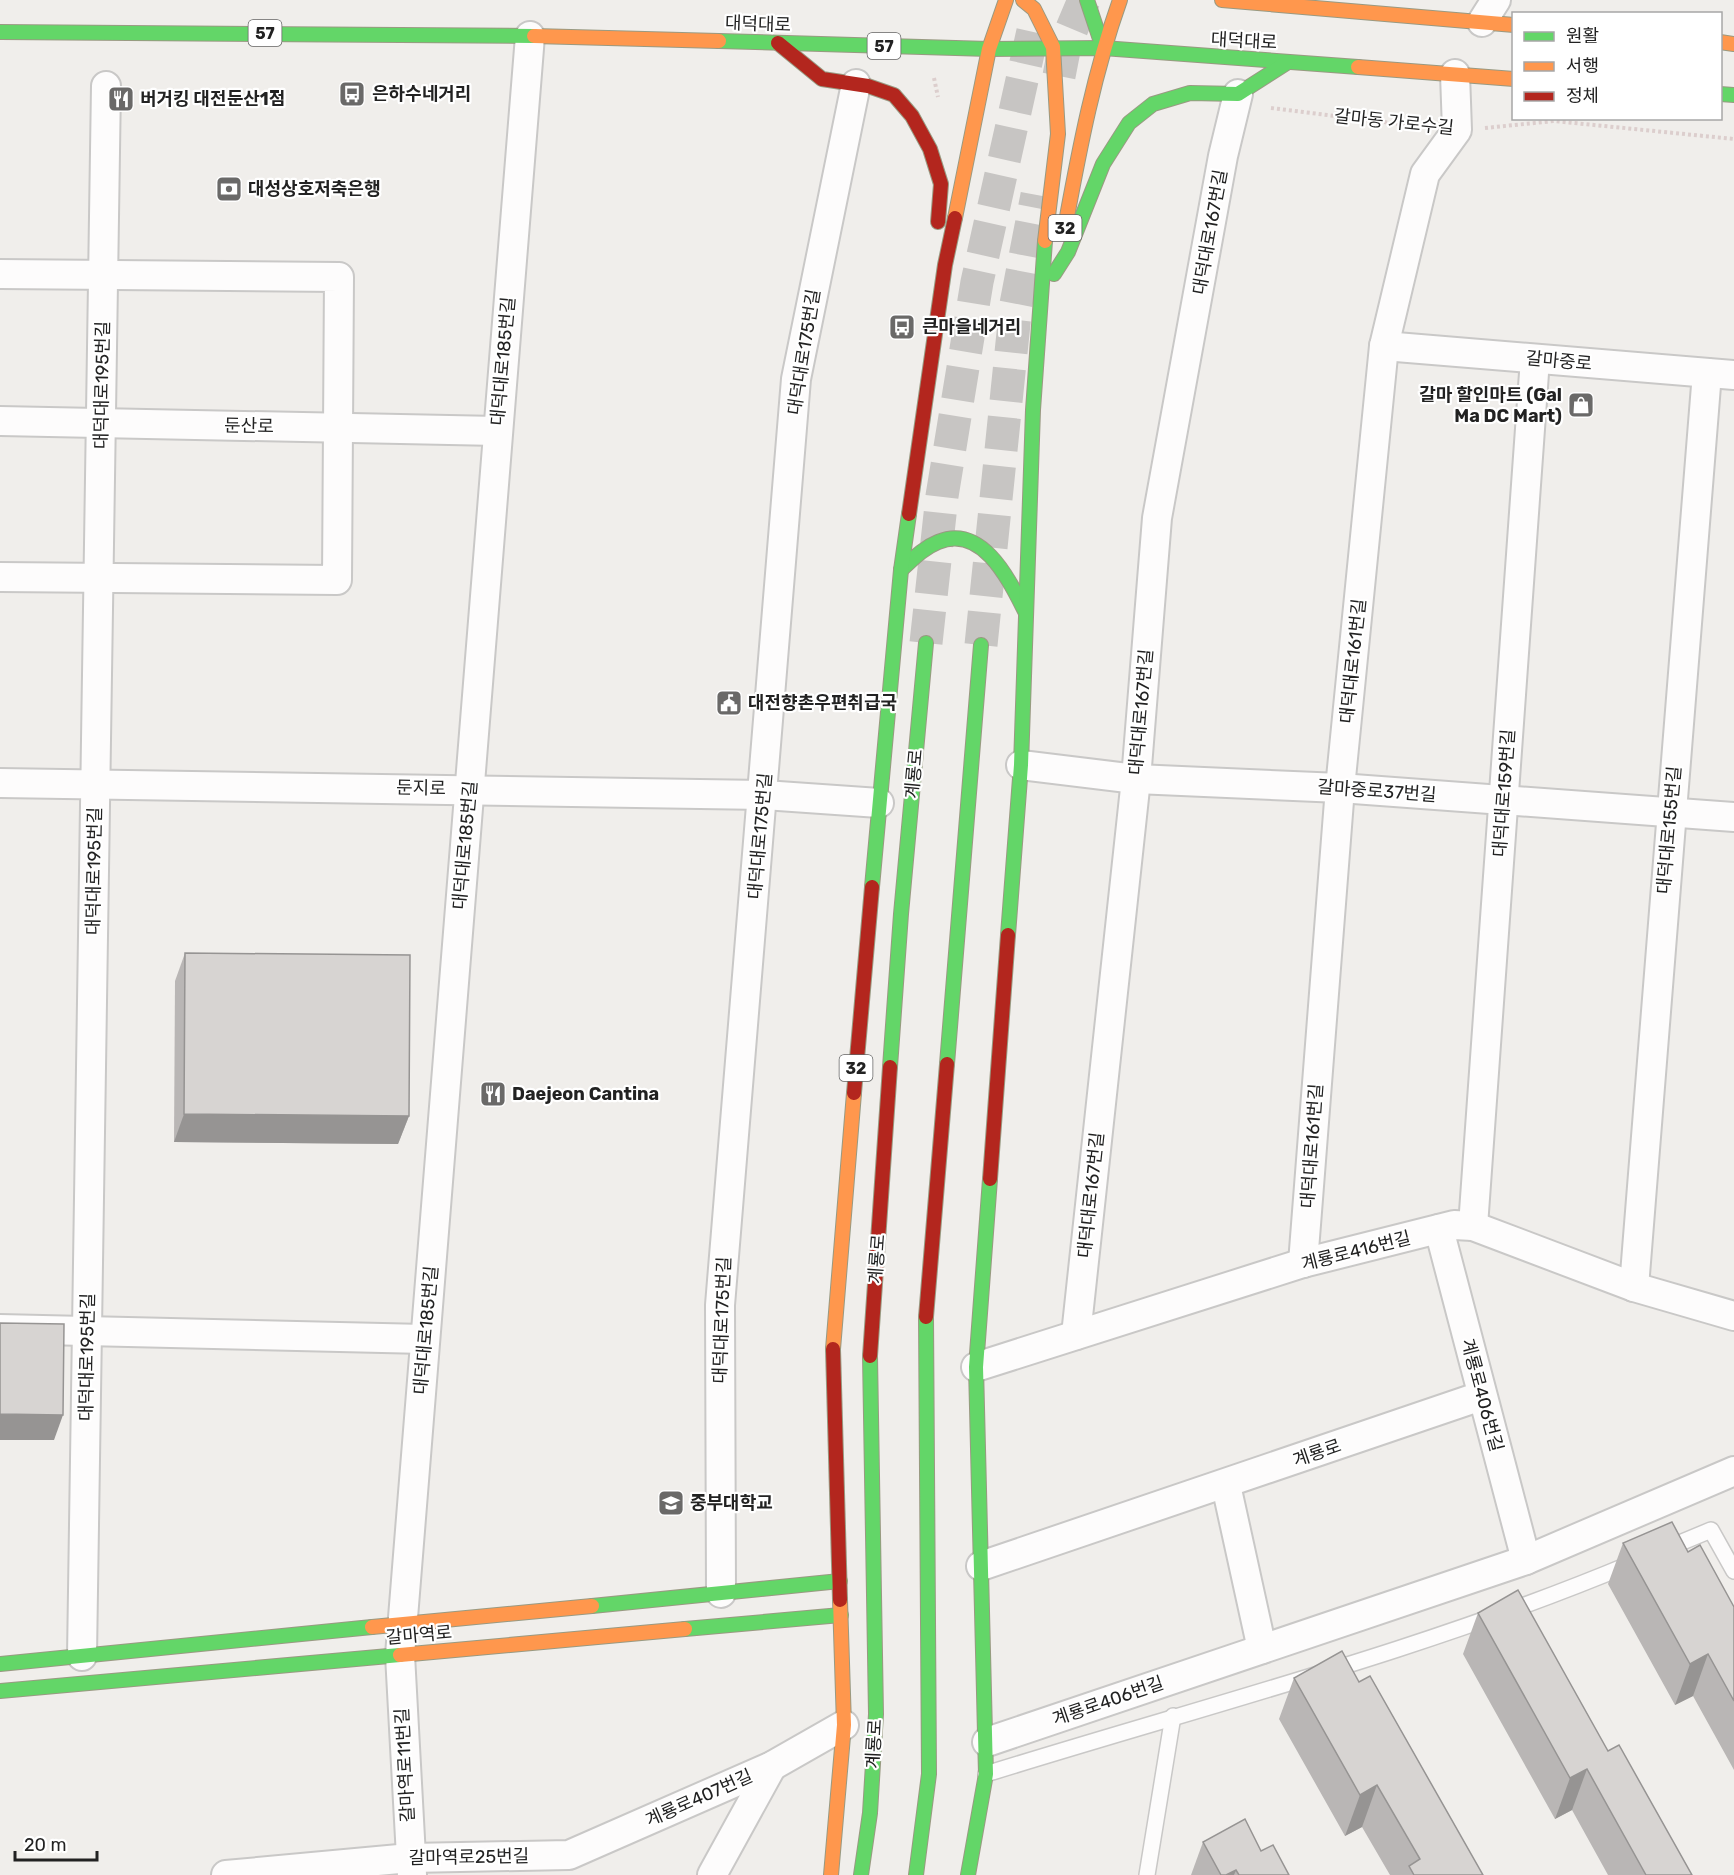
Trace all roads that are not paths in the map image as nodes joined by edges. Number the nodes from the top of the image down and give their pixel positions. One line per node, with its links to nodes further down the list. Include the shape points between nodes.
1 (1006, 0): 14 (main road, 32)
2 (1023, 0): 12 (main road, via 1034,9)
3 (1087, 0): 13 (main road)
4 (1120, 0): 13 (main road, 32)
5 (1222, 0): 6 (main road, 대덕대로)
6 (1287, 2): 7 (main road, 대덕대로)
7 (1489, 11): 8 (main road, 대덕대로)
8 (1512, 24)
9 (0, 32): 10 (main road, 대덕대로 / 57)
10 (530, 36): 11 (main road, 대덕대로 / 57); 32 (street, 대덕대로185번길)
11 (778, 43): 14 (main road, 대덕대로 / 57); 18 (main road, via 822,79)
12 (1053, 47): 13 (main road, 대덕대로 / 57); 14 (main road, 대덕대로 / 57); 28 (main road, via 1058,134 1042,262)
13 (1103, 48): 15 (main road, 대덕대로); 23 (main road, 32)
14 (989, 49): 21 (main road, 32)
15 (1288, 62): 16 (main road, 대덕대로); 20 (main road)
16 (1455, 74): 17 (main road, 대덕대로); 25 (street, 대덕대로161번길, via 1457,130 1425,174)
17 (1512, 79)
18 (856, 84): 21 (main road, via 894,95 912,116 930,149 941,184 937,236); 45 (street, 대덕대로175번길, via 796,379)
19 (106, 86): 24 (street, 대덕대로195번길)
20 (1238, 94): 23 (main road, via 1190,93 1153,104 1129,123 1103,164 1068,252); 40 (street, 대덕대로167번길, via 1157,518)
21 (945, 265): 33 (main road, 32)
22 (0, 274): 24 (street)
23 (1054, 274): 28 (main road, 32)
24 (103, 275): 30 (street, 대덕대로195번길); 31 (street, via 339,277)
25 (1384, 346): 26 (street, 갈마중로); 44 (street, 대덕대로161번길)
26 (1535, 359): 27 (street, 갈마중로); 46 (street, 대덕대로159번길)
27 (1721, 374): 48 (street, 대덕대로155번길)
28 (1033, 410): 36 (main road, 32)
29 (0, 421): 30 (street, 둔산로)
30 (101, 423): 31 (street, 둔산로); 35 (street, 대덕대로195번길)
31 (338, 428): 32 (street, 둔산로); 35 (street, via 337,580)
32 (498, 431): 43 (street, 대덕대로185번길)
33 (901, 570): 36 (main road, via 942,539 964,540 994,558); 47 (main road, 32)
34 (0, 577): 35 (street)
35 (99, 578): 42 (street, 대덕대로195번길)
36 (1027, 614): 39 (main road, 32)
37 (926, 643): 85 (main road, 계룡로 / 32, via 901,914 870,1362 876,1714 870,1813)
38 (981, 645): 86 (main road, via 926,1315 929,1774)
39 (1021, 765): 40 (street, 갈마중로37번길); 59 (main road, 32)
40 (1136, 779): 44 (street, 갈마중로37번길); 57 (street, 대덕대로167번길)
41 (0, 783): 42 (street, 둔지로)
42 (95, 783): 43 (street, 둔지로); 56 (street, 대덕대로195번길)
43 (469, 788): 45 (street, 둔지로); 58 (street, 대덕대로185번길)
44 (1340, 788): 46 (street, 갈마중로37번길); 52 (street, 대덕대로161번길)
45 (764, 795): 47 (street, 둔지로); 67 (street, 대덕대로175번길, via 720,1305)
46 (1503, 800): 48 (street, 갈마중로37번길); 50 (street, 대덕대로159번길)
47 (879, 803): 66 (main road, 32, via 833,1344)
48 (1670, 813): 49 (street, 갈마중로37번길); 53 (street, 대덕대로155번길)
49 (1734, 818)
50 (1473, 1226): 51 (street, 계룡로416번길); 53 (street, 계룡로416번길)
51 (1439, 1229): 52 (street, 계룡로416번길); 60 (street, 계룡로406번길)
52 (1303, 1263): 57 (street, 계룡로416번길)
53 (1634, 1287): 54 (street, 계룡로416번길)
54 (1734, 1316)
55 (0, 1329): 56 (street)
56 (87, 1331): 58 (street); 72 (street, 대덕대로195번길)
57 (1076, 1335): 59 (street, 계룡로416번길)
58 (425, 1339): 69 (street, 대덕대로185번길)
59 (976, 1367): 64 (main road, 32)
60 (1481, 1396): 62 (street, 계룡로); 63 (street, 계룡로406번길)
61 (1734, 1471): 63 (street, 계룡로406번길)
62 (1226, 1485): 64 (street, 계룡로); 70 (street)
63 (1526, 1560): 70 (street, 계룡로406번길)
64 (981, 1566): 77 (main road, 32)
65 (1734, 1571): 75 (lane, via 1711,1530 1546,1599 1378,1655)
66 (840, 1581): 67 (main road, 갈마역로); 68 (main road, 32)
67 (721, 1593): 69 (main road, 갈마역로)
68 (842, 1615): 71 (main road, 갈마역로); 76 (main road, 32)
69 (402, 1624): 71 (street, 대덕대로185번길); 72 (main road, 갈마역로)
70 (1262, 1649): 77 (street, 계룡로406번길)
71 (400, 1655): 74 (main road, 갈마역로); 81 (street, 갈마역로11번길)
72 (82, 1656): 73 (main road, 갈마역로)
73 (0, 1664)
74 (0, 1691)
75 (1173, 1716): 79 (lane); 88 (lane)
76 (844, 1725): 78 (street, 계룡로407번길); 84 (main road, 32)
77 (987, 1742): 79 (main road, 32)
78 (772, 1766): 80 (street, 계룡로407번길); 83 (street)
79 (986, 1774): 87 (main road, 32)
80 (567, 1865): 81 (street, 갈마역로25번길)
81 (411, 1866): 82 (street, 갈마역로25번길)
82 (226, 1875)
83 (712, 1875)
84 (831, 1875)
85 (861, 1875)
86 (916, 1875)
87 (968, 1875)
88 (1147, 1875)

